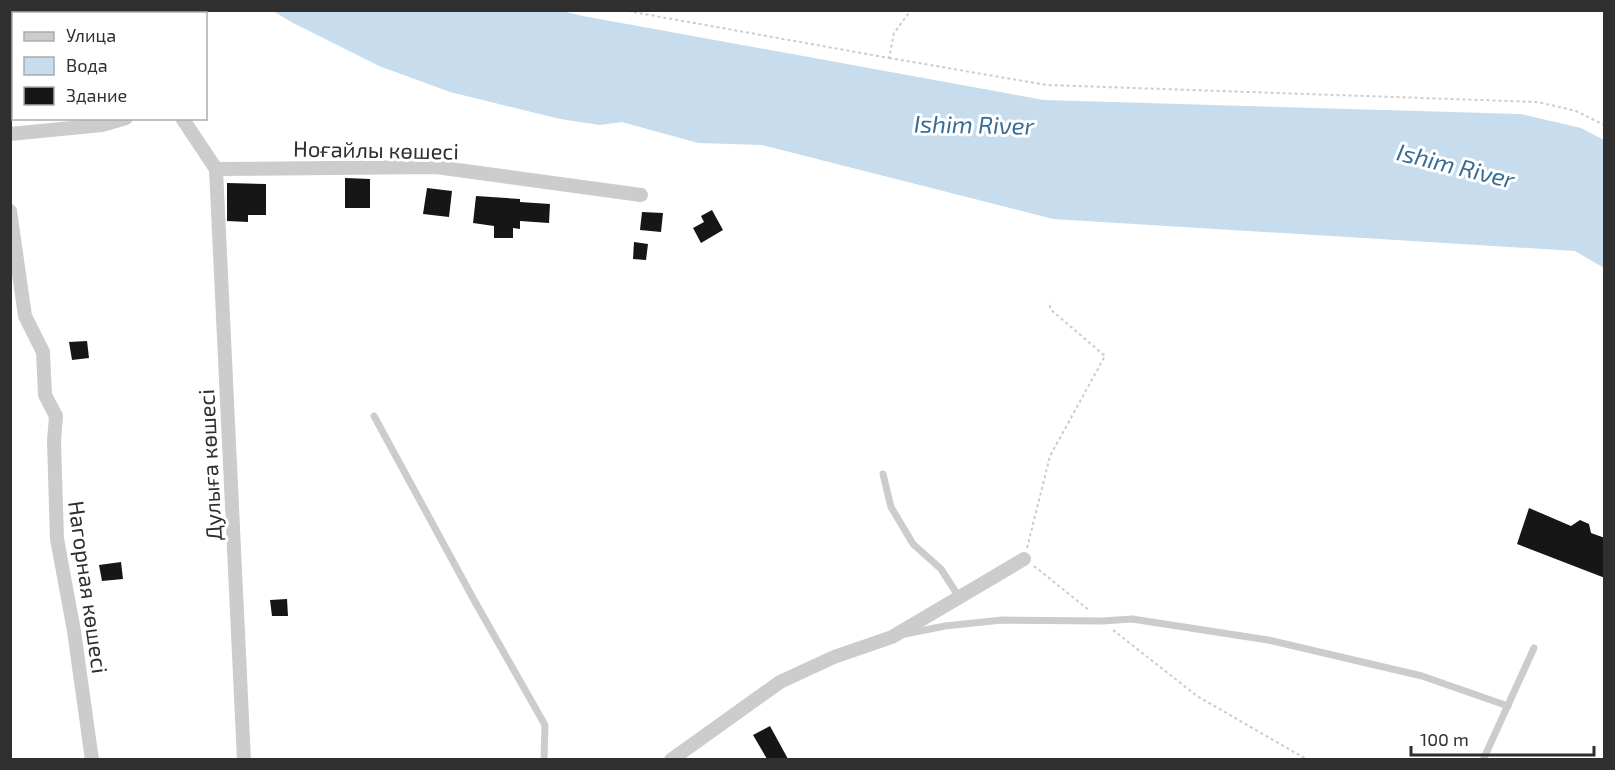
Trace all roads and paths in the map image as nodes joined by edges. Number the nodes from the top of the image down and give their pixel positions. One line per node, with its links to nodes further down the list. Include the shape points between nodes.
1 (622, 10): 3 (path)
2 (911, 10): 3 (path, via 894,33)
3 (889, 58): 6 (path, via 1047,85 1538,102 1576,111)
4 (119, 120): 7 (street)
5 (183, 120): 8 (street)
6 (1605, 125)
7 (10, 134)
8 (216, 169): 9 (street, Ноғайлы көшесі, via 436,167); 22 (street, Дулыға көшесі)
9 (640, 195)
10 (10, 211): 21 (street, Нагорная көшесі, via 26,316 43,352 45,395 56,416 57,539)
11 (1050, 302): 14 (path, via 1050,309 1105,356 1050,456)
12 (374, 416): 23 (lane, via 545,725)
13 (883, 474): 15 (lane, via 891,507 913,544 941,569)
14 (1024, 559): 15 (street); 16 (path)
15 (959, 597): 17 (street)
16 (1102, 621): 17 (lane, via 1002,620); 19 (lane, via 1132,619 1268,640 1422,676); 24 (path, via 1197,696)
17 (892, 637): 20 (street, via 834,657 780,682)
18 (1534, 648): 19 (lane)
19 (1508, 706): 25 (lane)
20 (676, 758)
21 (92, 759)
22 (244, 759)
23 (544, 759)
24 (1308, 759)
25 (1483, 759)

